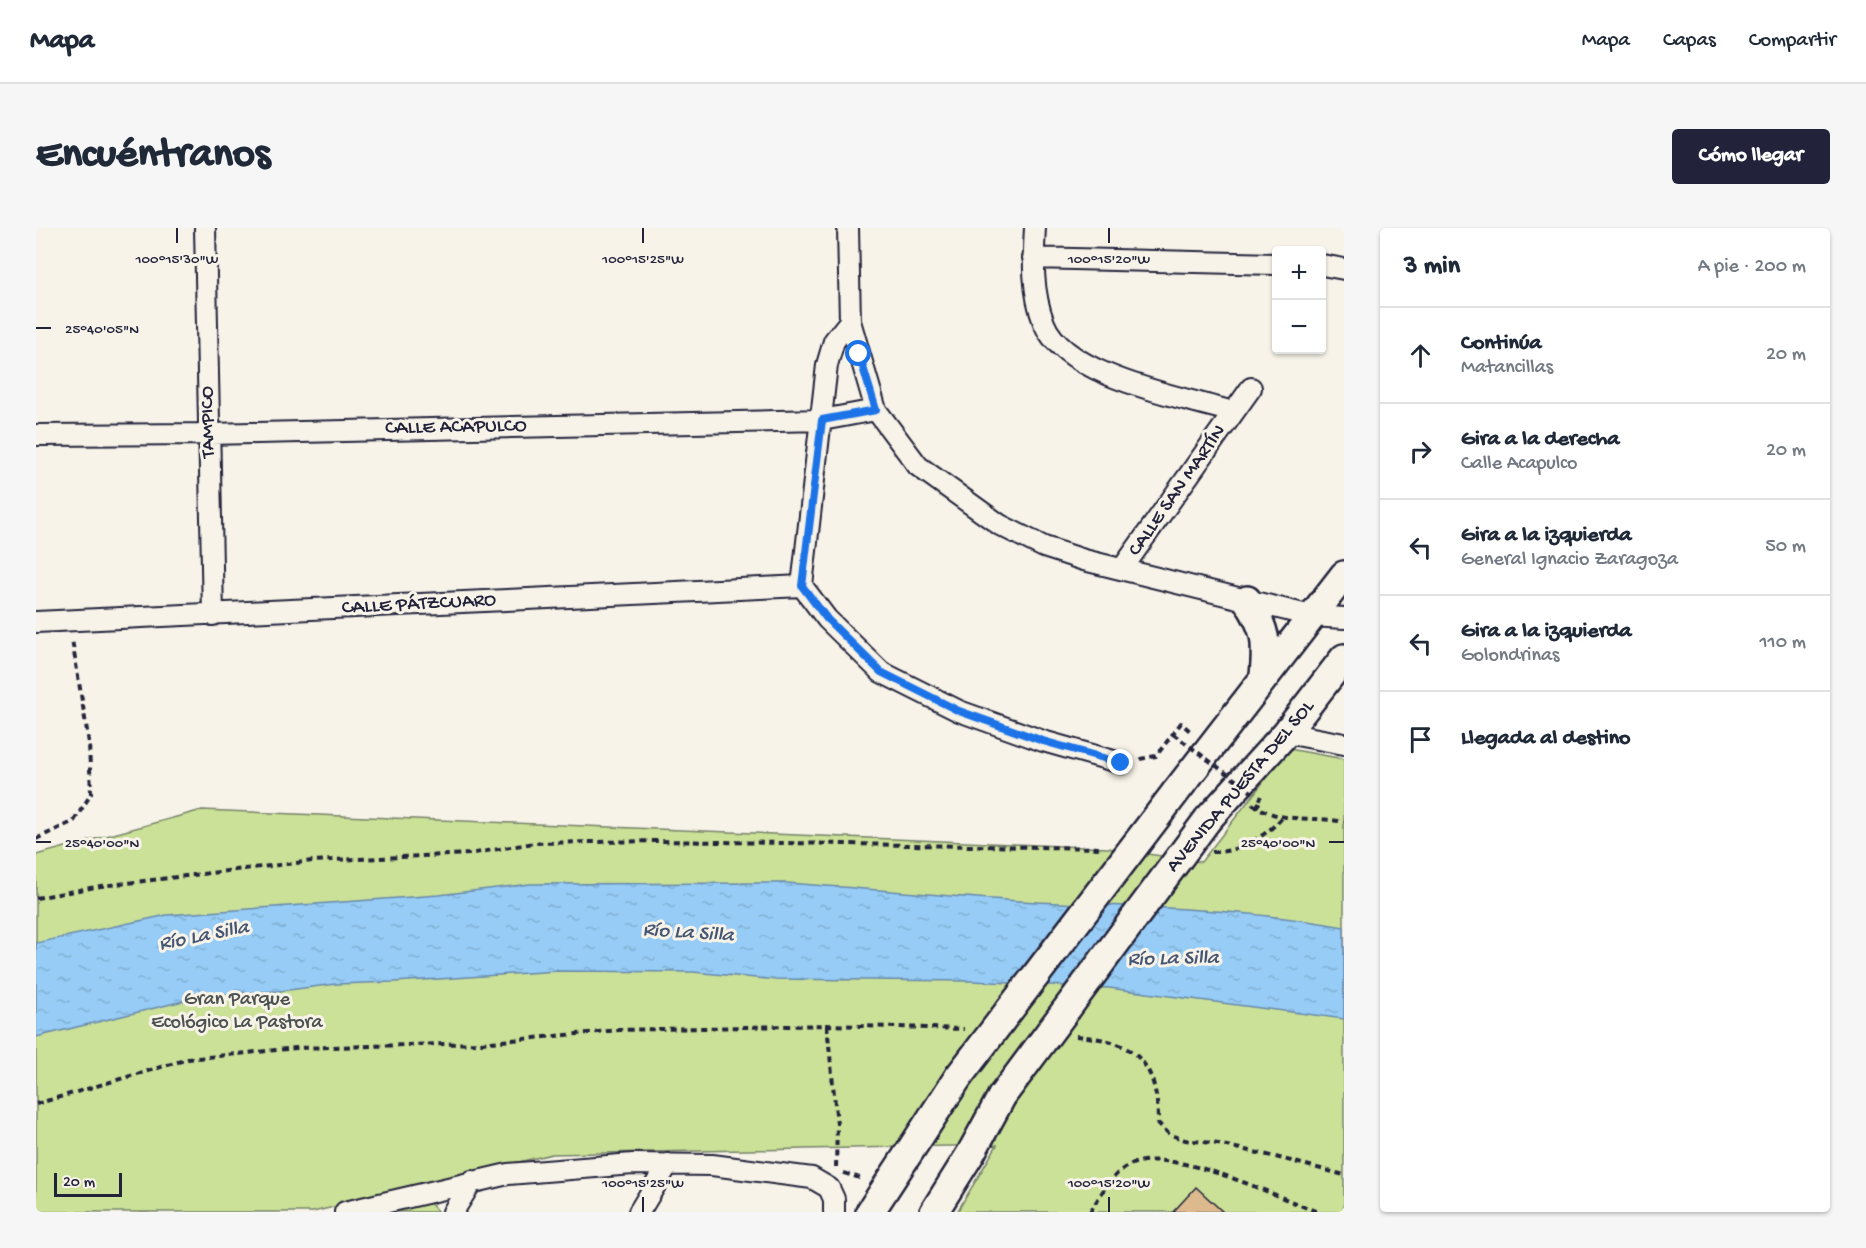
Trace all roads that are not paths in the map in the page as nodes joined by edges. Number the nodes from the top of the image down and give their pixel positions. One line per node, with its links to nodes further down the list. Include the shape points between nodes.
1 (205, 228): 13 (street, TAMPICO)
2 (848, 228): 8 (street)
3 (1035, 228): 4 (street, CALLE SAN MARTÍN)
4 (1033, 258): 5 (street); 11 (street, CALLE SAN MARTÍN, via 1035,293 1044,325 1072,356 1113,377)
5 (1272, 264)
6 (1326, 266): 7 (street)
7 (1344, 269)
8 (850, 321): 10 (street); 12 (street, via 830,353)
9 (1251, 388): 11 (street, CALLE SAN MARTÍN)
10 (876, 410): 12 (street, CALLE ACAPULCO); 15 (street, via 918,466 1000,525 1044,547)
11 (1233, 412): 15 (street, CALLE SAN MARTÍN)
12 (822, 420): 13 (street, CALLE ACAPULCO); 17 (street)
13 (209, 434): 14 (street, CALLE ACAPULCO); 19 (street, TAMPICO)
14 (36, 435)
15 (1122, 569): 18 (street)
16 (1344, 575): 20 (main road)
17 (802, 586): 19 (street, CALLE PÁTZCUARO); 27 (street, via 827,619 881,672 959,711)
18 (1247, 600): 20 (street); 24 (main road, via 1261,622 1267,642)
19 (213, 615): 22 (street, CALLE PÁTZCUARO)
20 (1311, 616): 21 (street); 24 (main road)
21 (1344, 618)
22 (36, 622)
23 (1344, 658): 25 (main road, AVENIDA PUESTA DEL SOL)
24 (1264, 676): 34 (main road, bridge, via 959,1076)
25 (1286, 733): 26 (street); 35 (main road, AVENIDA PUESTA DEL SOL, bridge, via 1243,792 1208,819 1002,1096)
26 (1344, 744)
27 (1121, 763)
28 (669, 1164): 29 (street, via 508,1174); 32 (street); 33 (street, via 712,1165 812,1178 830,1188)
29 (472, 1182): 30 (street); 31 (street)
30 (345, 1212)
31 (453, 1212)
32 (639, 1212)
33 (834, 1212)
34 (870, 1212)
35 (934, 1212)

